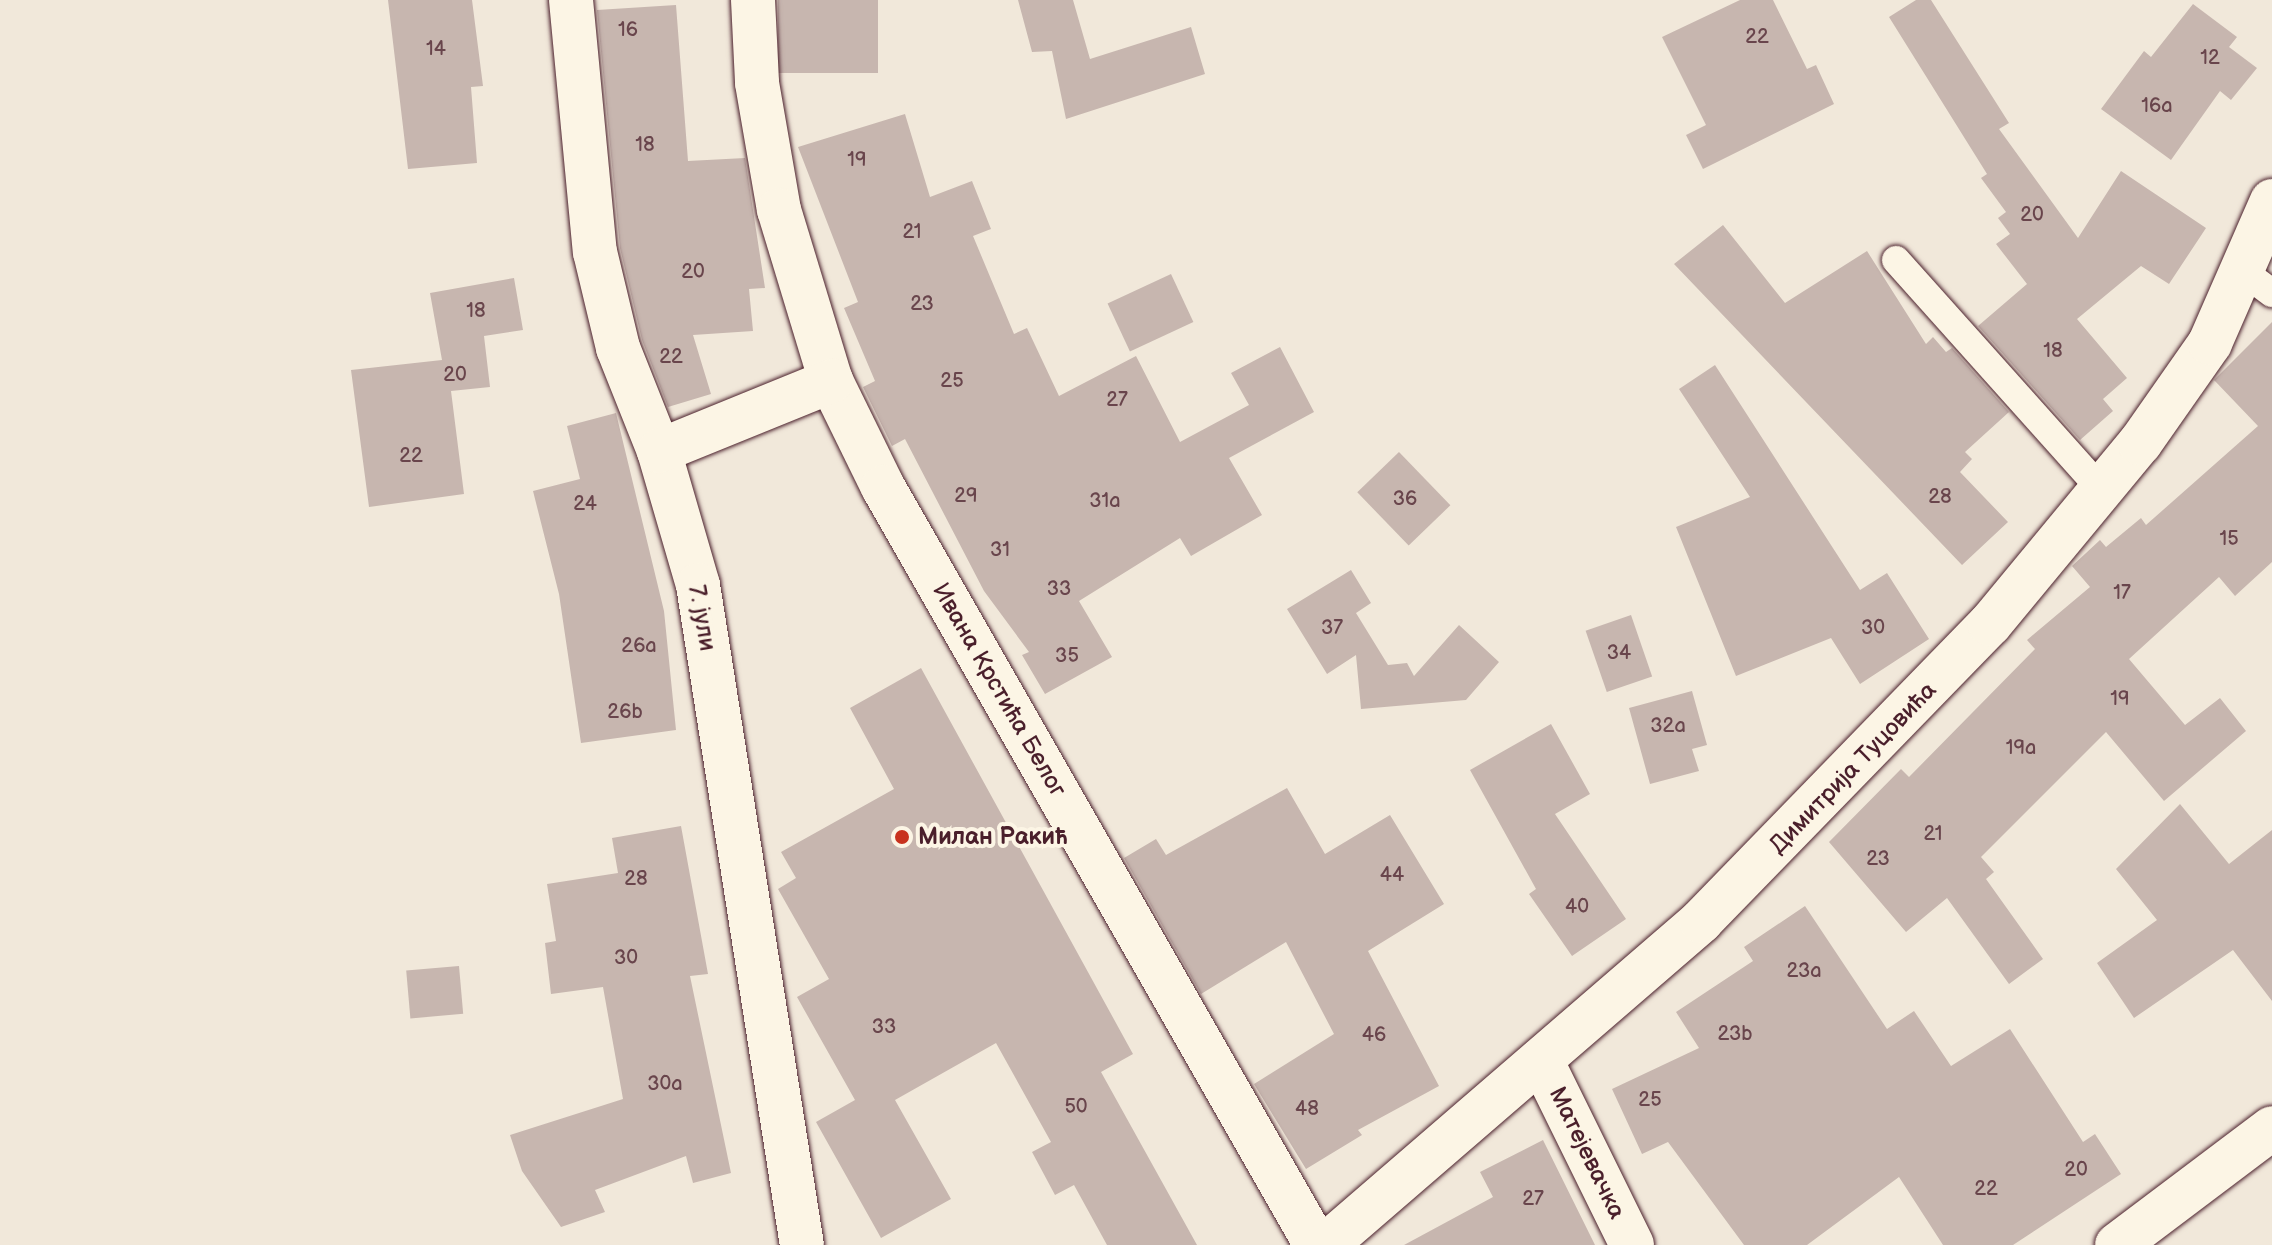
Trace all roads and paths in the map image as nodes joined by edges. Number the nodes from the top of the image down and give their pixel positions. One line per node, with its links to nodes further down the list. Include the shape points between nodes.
1 (571, 0): 7 (street, 7. јули, via 601,280)
2 (753, 0): 6 (street, Ивана Крстића Белог, via 757,83 779,210)
3 (2272, 201): 5 (street, Димитрија Туцовића)
4 (1896, 260): 8 (lane)
5 (2258, 282): 8 (street, Димитрија Туцовића)
6 (831, 381): 7 (street); 12 (street, Ивана Крстића Белог, via 883,487)
7 (659, 451): 11 (street, 7. јули, via 698,585)
8 (2102, 490): 9 (street, Димитрија Туцовића, via 1990,624 1797,827)
9 (1541, 1060): 13 (street, Димитрија Туцовића); 14 (street, Матејевачка)
10 (2272, 1128): 15 (street)
11 (802, 1245)
12 (1316, 1245)
13 (1326, 1245)
14 (1632, 1245)
15 (2117, 1245)

